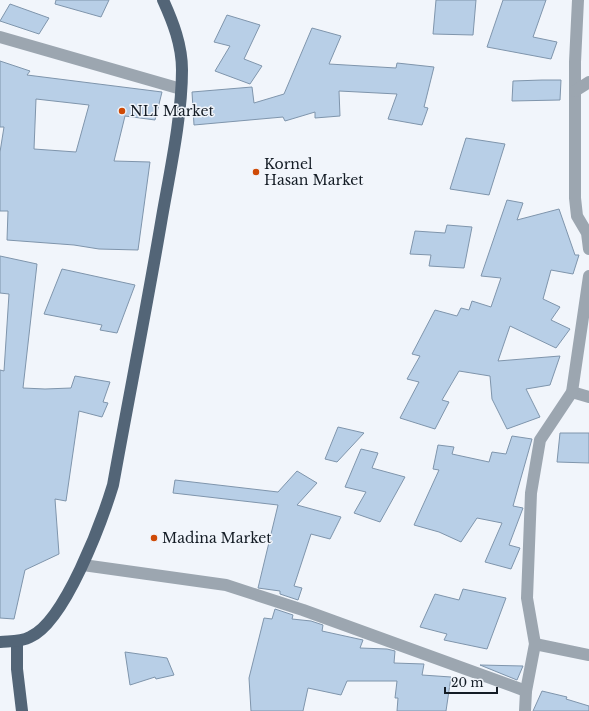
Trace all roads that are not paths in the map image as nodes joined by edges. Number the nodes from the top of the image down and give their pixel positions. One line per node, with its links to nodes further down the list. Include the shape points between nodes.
1 (163, 0): 5 (main road, via 181,52)
2 (578, 0): 6 (street)
3 (0, 37): 5 (street)
4 (589, 82): 6 (street)
5 (181, 89): 11 (main road, via 173,155 113,485)
6 (574, 91): 7 (street, via 577,216 586,233)
7 (589, 249)
8 (589, 276): 9 (street)
9 (572, 392): 10 (street); 14 (street, via 540,440 531,493 527,598)
10 (589, 396)
11 (83, 565): 12 (main road, via 44,627 31,637); 16 (street, via 226,585 303,610)
12 (17, 641): 13 (main road); 17 (main road)
13 (0, 642)
14 (535, 644): 15 (street); 16 (street)
15 (589, 655)
16 (526, 691): 18 (street)
17 (22, 711)
18 (525, 711)

